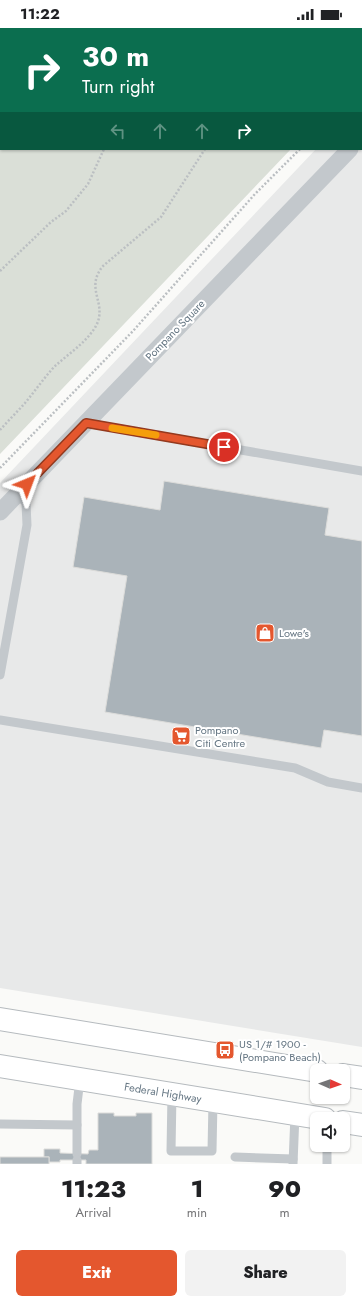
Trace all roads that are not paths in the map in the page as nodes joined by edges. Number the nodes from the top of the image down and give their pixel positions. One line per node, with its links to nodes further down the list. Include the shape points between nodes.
1 (349, 150): 2 (street, Pompano Square)
2 (86, 423): 3 (lane); 4 (street, Pompano Square)
3 (362, 471)
4 (18, 494): 5 (street, Pompano Square); 6 (lane, via 26,503 27,525)
5 (0, 512)
6 (0, 676)
7 (0, 720): 8 (lane, via 295,768 328,782)
8 (362, 788)
9 (0, 1019): 11 (main road)
10 (0, 1066): 14 (main road, Federal Highway)
11 (310, 1070)
12 (350, 1076): 13 (main road)
13 (362, 1078)
14 (80, 1079): 15 (main road, Federal Highway); 21 (lane)
15 (172, 1094): 16 (main road, Federal Highway); 16 (lane, via 171,1151 212,1151)
16 (213, 1101): 17 (main road, Federal Highway)
17 (295, 1114): 18 (main road, Federal Highway); 26 (lane)
18 (310, 1116)
19 (350, 1123): 22 (main road)
20 (0, 1124): 21 (lane)
21 (77, 1125): 25 (lane)
22 (362, 1125)
23 (328, 1152): 27 (lane)
24 (235, 1157): 26 (lane)
25 (77, 1159)
26 (293, 1162)
27 (327, 1164)

